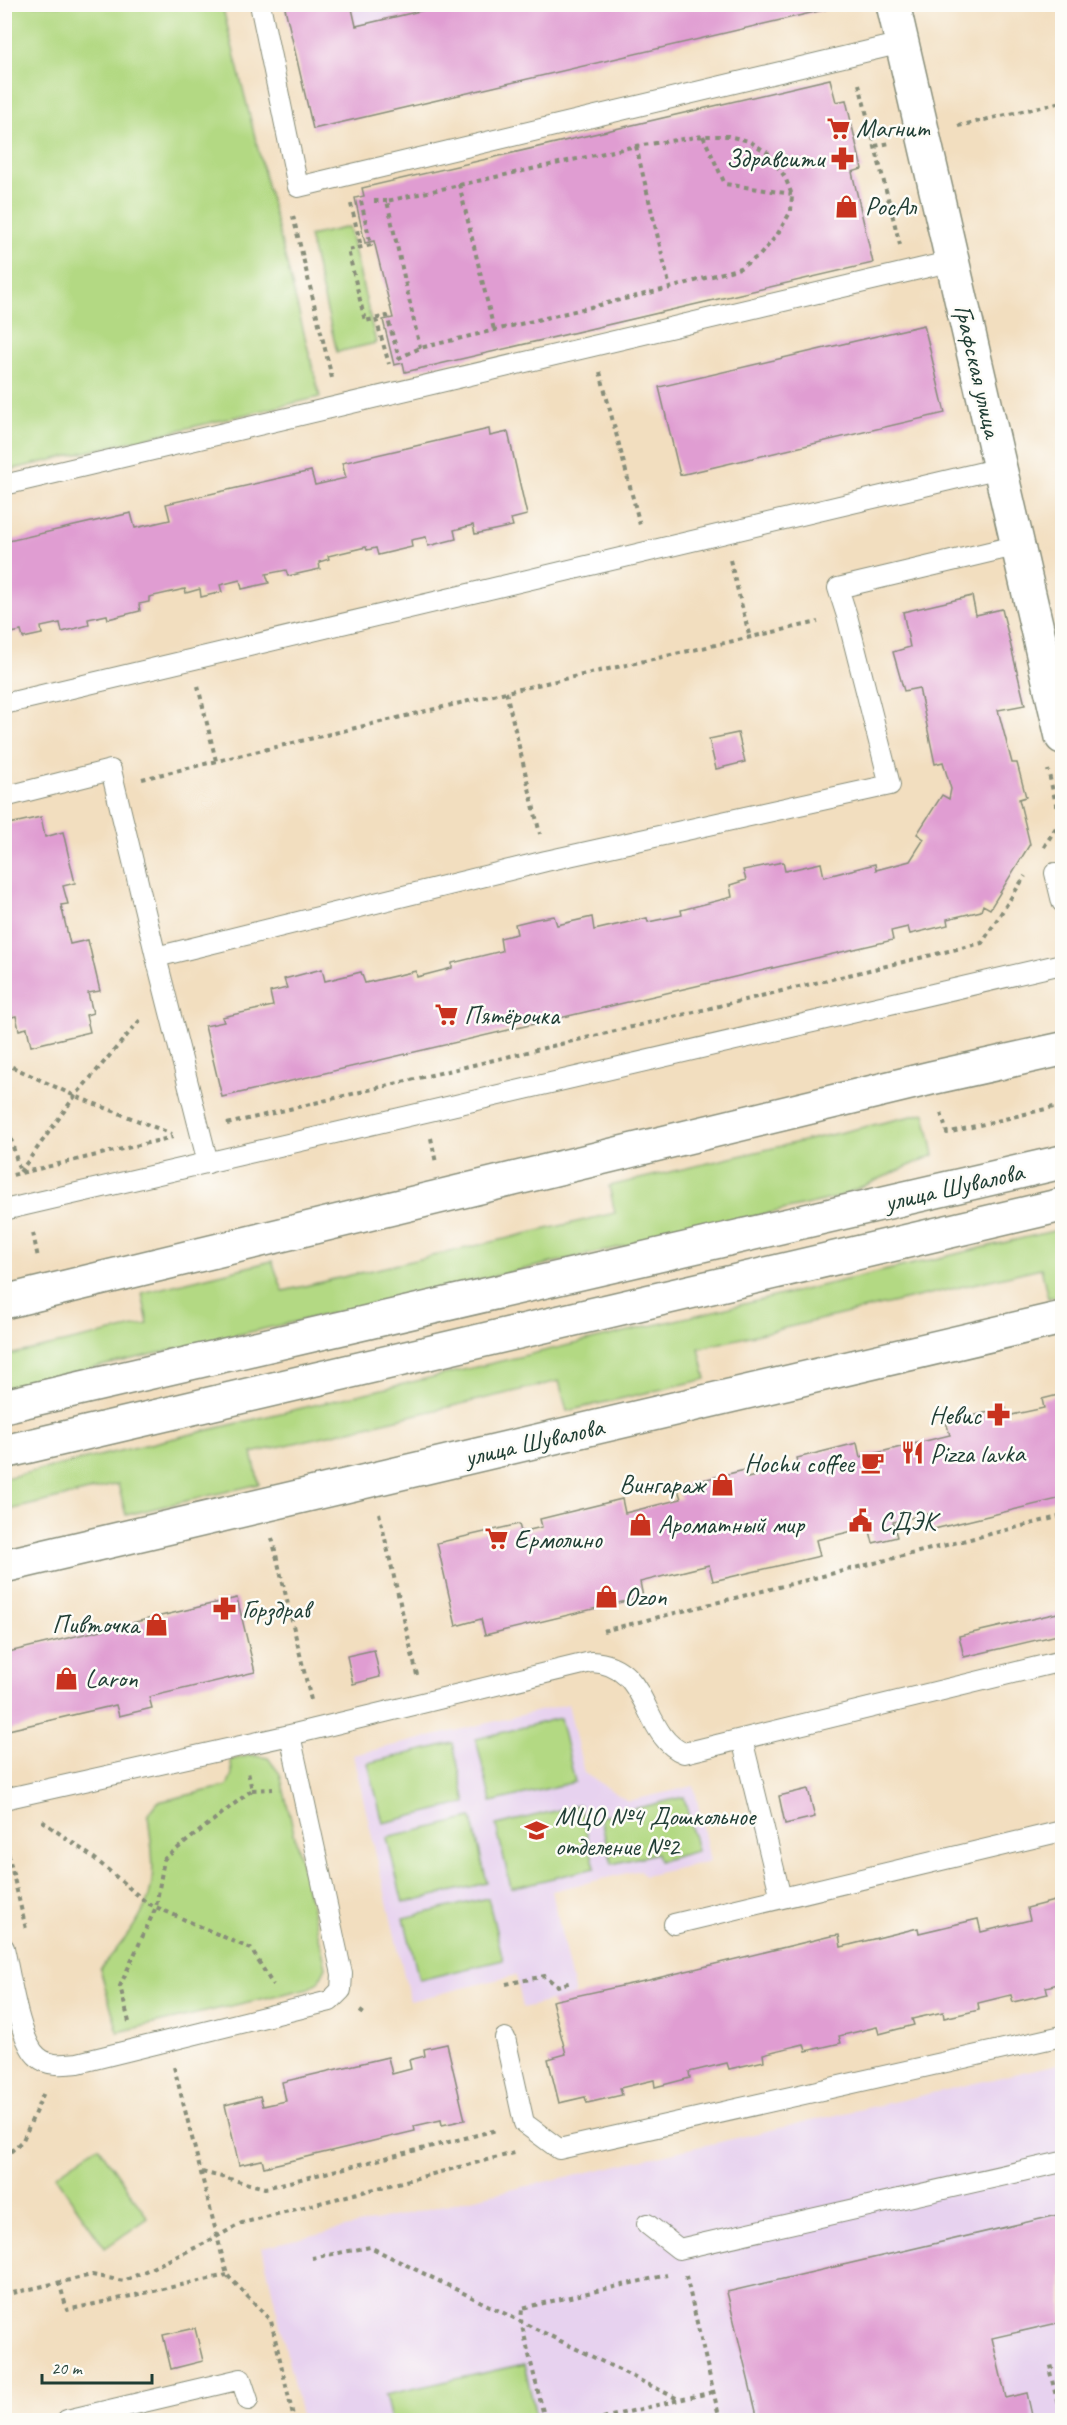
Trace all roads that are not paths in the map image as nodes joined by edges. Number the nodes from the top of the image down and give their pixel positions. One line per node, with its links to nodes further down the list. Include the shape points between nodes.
1 (260, 4): 3 (lane, via 298,187)
2 (893, 4): 3 (street, Графская улица)
3 (902, 43): 4 (street, Графская улица)
4 (953, 261): 5 (street, Графская улица); 6 (lane)
5 (999, 468): 7 (street, Графская улица); 8 (lane)
6 (4, 484)
7 (1019, 545): 9 (street, Графская улица); 13 (lane, via 838,588 890,785 546,861)
8 (4, 704)
9 (1062, 737)
10 (4, 797): 13 (lane, via 111,770)
11 (1055, 873): 12 (lane)
12 (1062, 902)
13 (156, 957): 17 (lane)
14 (1062, 964): 17 (lane)
15 (1062, 1049): 20 (street)
16 (1062, 1162): 22 (street, улица Шувалова)
17 (208, 1163): 19 (lane)
18 (1062, 1205): 23 (street, улица Шувалова)
19 (4, 1210)
20 (4, 1302)
21 (1062, 1318): 24 (street, улица Шувалова)
22 (4, 1406)
23 (4, 1452)
24 (4, 1566)
25 (1062, 1661): 27 (lane)
26 (290, 1735): 27 (lane, via 591,1662 608,1662 635,1685 674,1749 684,1753); 28 (lane); 32 (lane, via 342,1974 341,1990 330,2001 78,2063 54,2065 38,2057 25,2039)
27 (742, 1739): 30 (lane)
28 (4, 1799)
29 (1062, 1832): 30 (lane)
30 (781, 1898): 31 (lane)
31 (674, 1924)
32 (5, 1949)
33 (1062, 2036): 34 (lane, via 559,2149 524,2123)
34 (505, 2038)
35 (1062, 2162): 36 (lane, via 679,2249)
36 (647, 2224)
37 (248, 2400): 38 (lane, via 242,2379)
38 (67, 2421)

